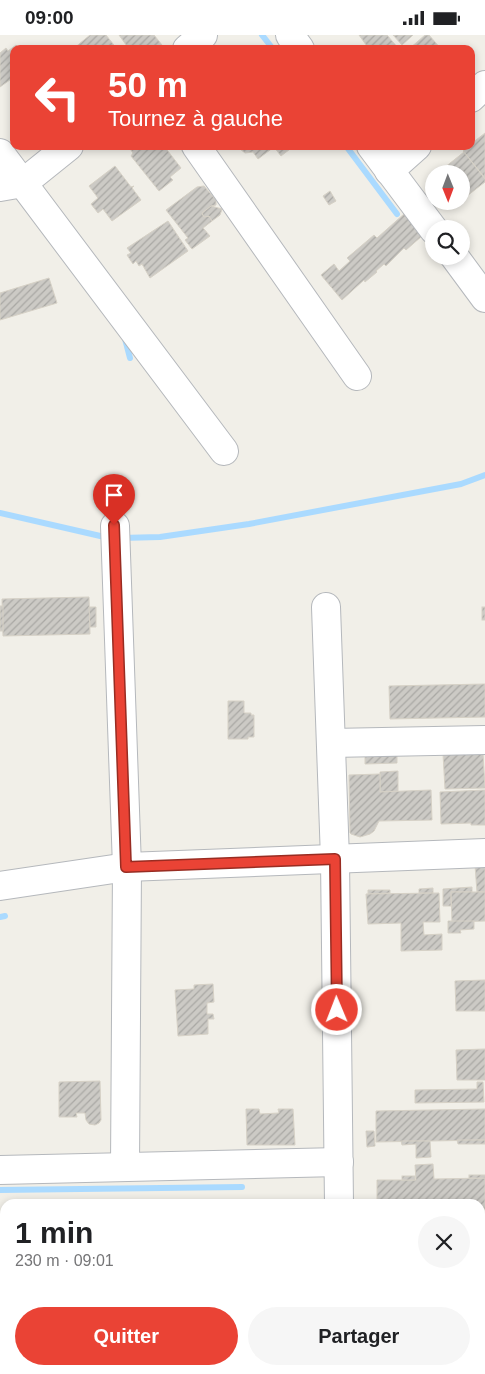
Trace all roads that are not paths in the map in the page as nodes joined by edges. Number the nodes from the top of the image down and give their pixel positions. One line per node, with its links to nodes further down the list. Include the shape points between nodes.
1 (203, 35): 2 (street)
2 (192, 45)
3 (485, 85): 4 (street)
4 (475, 94)
5 (63, 150): 11 (street)
6 (199, 150): 15 (street)
7 (374, 150): 10 (street)
8 (413, 150): 10 (street)
9 (0, 153): 11 (street)
10 (389, 171): 12 (street)
11 (12, 185): 16 (street)
12 (426, 220)
13 (461, 265): 14 (street)
14 (485, 298)
15 (357, 376)
16 (224, 451)
17 (114, 525): 23 (street)
18 (326, 607): 20 (street)
19 (485, 740): 20 (street)
20 (331, 743): 22 (street)
21 (485, 853): 22 (street)
22 (335, 859): 23 (street); 25 (street)
23 (126, 867): 24 (street); 26 (street)
24 (0, 886)
25 (339, 1162): 26 (street); 28 (street)
26 (125, 1167): 27 (street)
27 (0, 1170)
28 (339, 1199)

